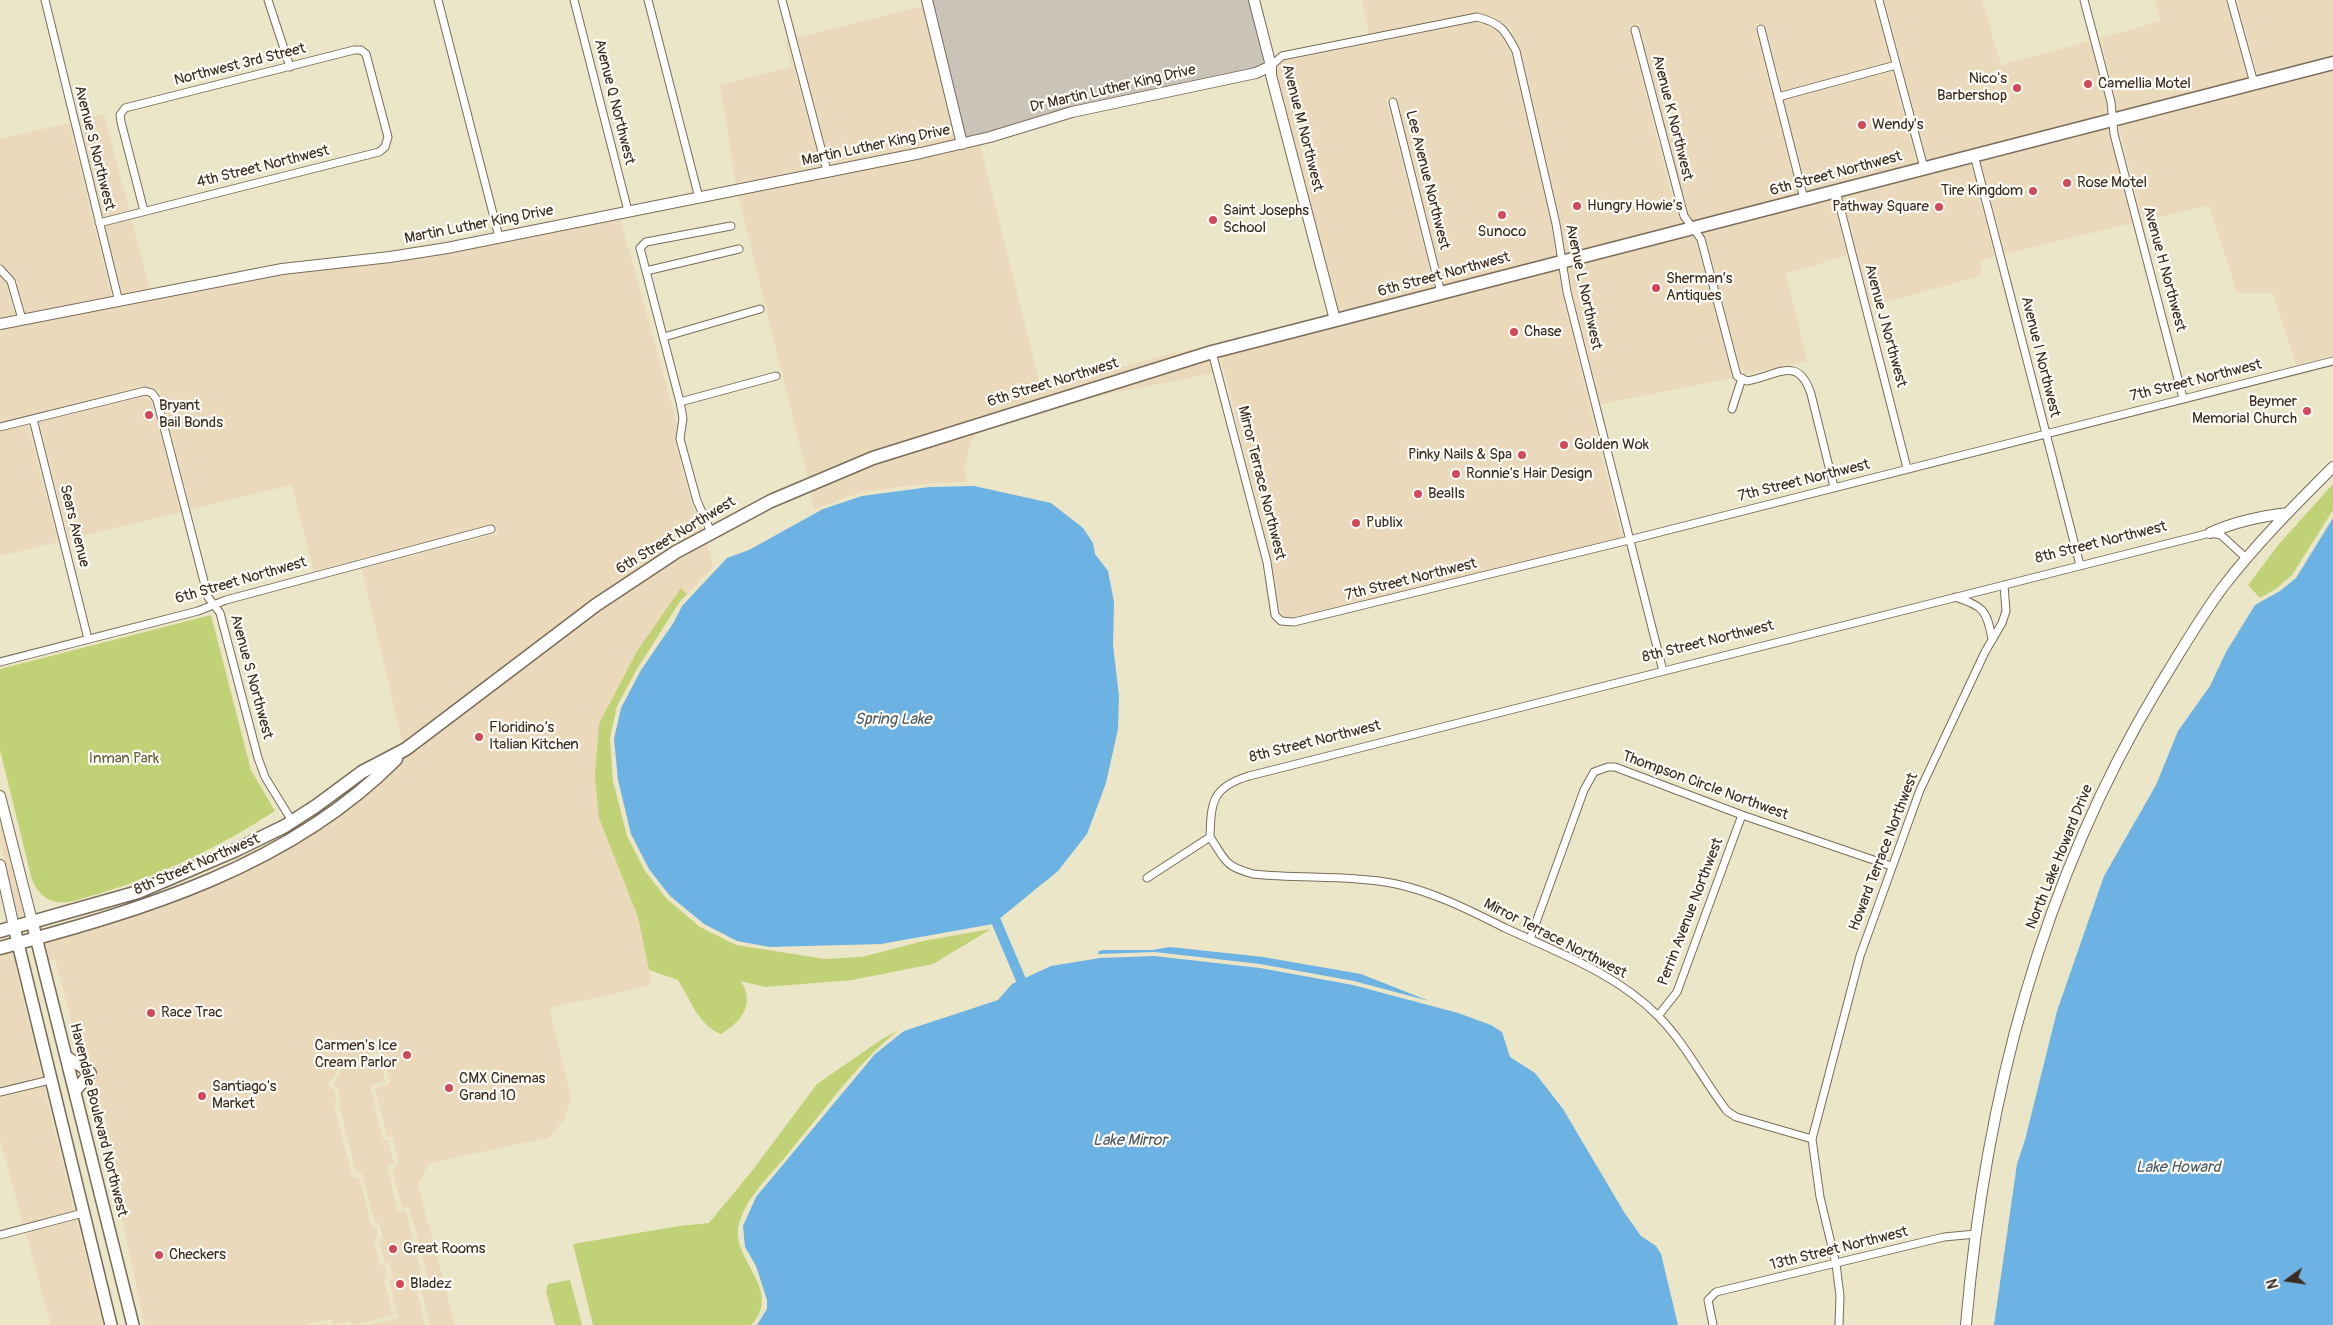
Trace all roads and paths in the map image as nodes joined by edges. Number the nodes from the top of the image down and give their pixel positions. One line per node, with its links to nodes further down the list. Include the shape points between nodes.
1 (45, 0): 32 (street, Avenue S Northwest)
2 (268, 0): 17 (street)
3 (438, 0): 35 (street)
4 (574, 0): 31 (street, Avenue Q Northwest)
5 (648, 0): 28 (street)
6 (782, 0): 26 (street)
7 (927, 0): 22 (street)
8 (1254, 0): 16 (street, Avenue M Northwest)
9 (1879, 0): 15 (street)
10 (2084, 0): 21 (street, Avenue H Northwest, via 2111,102)
11 (2231, 0): 18 (street)
12 (1761, 29): 19 (street)
13 (1635, 30): 34 (street, Avenue K Northwest, via 1674,183)
14 (2333, 63): 18 (highway, 6th Street Northwest)
15 (1896, 65): 19 (street); 25 (street)
16 (1271, 66): 22 (street, Dr Martin Luther King Drive, via 1256,73 1049,117); 37 (street, Avenue L Northwest, via 1282,56 1477,18 1490,20 1505,30 1516,51); 44 (street, Avenue M Northwest)
17 (290, 67): 23 (street, Northwest 3rd Street, via 354,50 364,52 385,123 388,137); 30 (street, Northwest 3rd Street, via 124,110 120,115 121,122)
18 (2254, 83): 21 (highway, 6th Street Northwest)
19 (1778, 97): 29 (street)
20 (1392, 102): 40 (street, Lee Avenue Northwest)
21 (2112, 119): 24 (highway, 6th Street Northwest); 51 (street, Avenue H Northwest)
22 (962, 144): 26 (street, Martin Luther King Drive)
23 (385, 145): 30 (street, 4th Street Northwest, via 379,152)
24 (1974, 155): 25 (highway, 6th Street Northwest); 56 (street, Avenue I Northwest)
25 (1924, 168): 27 (highway, 6th Street Northwest)
26 (827, 171): 28 (street, Martin Luther King Drive)
27 (1836, 191): 29 (highway, 6th Street Northwest); 58 (street, Avenue J Northwest)
28 (698, 198): 31 (street, Martin Luther King Drive)
29 (1804, 199): 34 (highway, 6th Street Northwest)
30 (144, 211): 32 (street, 4th Street Northwest)
31 (628, 211): 35 (street, Martin Luther King Drive)
32 (99, 223): 41 (street, Avenue S Northwest)
33 (731, 226): 39 (street, via 646,242 640,248)
34 (1691, 228): 37 (highway, 6th Street Northwest); 50 (street, Avenue K Northwest, via 1701,239 1735,369)
35 (498, 238): 41 (street, Martin Luther King Drive, via 411,254 282,268)
36 (739, 249): 39 (street)
37 (1562, 262): 40 (highway, 6th Street Northwest); 64 (street, Avenue L Northwest)
38 (0, 269): 43 (street, via 11,281)
39 (646, 271): 46 (street)
40 (1441, 293): 44 (highway, 6th Street Northwest)
41 (119, 302): 43 (street, Martin Luther King Drive)
42 (760, 309): 46 (street)
43 (22, 320): 45 (street, Martin Luther King Drive)
44 (1335, 320): 47 (highway, 6th Street Northwest)
45 (0, 324)
46 (664, 337): 52 (street)
47 (1212, 352): 62 (highway, 6th Street Northwest, via 880,455 810,483); 71 (street, Mirror Terrace Northwest, via 1267,562 1273,608)
48 (2333, 361): 51 (street, 7th Street Northwest)
49 (776, 376): 52 (street)
50 (1742, 378): 53 (street); 59 (street, via 1753,380 1788,370 1796,370 1802,375 1811,394)
51 (2183, 398): 56 (street, 7th Street Northwest)
52 (680, 402): 62 (street, via 683,418 680,439 697,501)
53 (1732, 409)
54 (32, 419): 55 (street); 69 (street, Avenue S Northwest, via 144,391 152,394 157,400 208,597); 72 (street, Sears Avenue)
55 (0, 427)
56 (2045, 433): 58 (street, 7th Street Northwest); 66 (street, Avenue I Northwest)
57 (2333, 467): 60 (street, North Lake Howard Drive)
58 (1907, 468): 59 (street, 7th Street Northwest)
59 (1834, 487): 64 (street, 7th Street Northwest)
60 (2288, 513): 63 (street, via 2269,515); 65 (street, North Lake Howard Drive)
61 (491, 529): 69 (street, 6th Street Northwest)
62 (711, 532): 70 (highway, 6th Street Northwest)
63 (2210, 533): 65 (street, via 2221,535); 66 (street, 8th Street Northwest)
64 (1629, 540): 71 (street, 7th Street Northwest, via 1301,622); 75 (street, Avenue L Northwest)
65 (2246, 558): 100 (street, North Lake Howard Drive, via 2201,619 2138,721 2098,800 2053,906 2010,1049 1985,1169)
66 (2080, 565): 67 (street, 8th Street Northwest)
67 (2004, 585): 68 (street, 8th Street Northwest); 73 (street, Howard Terrace Northwest, via 2006,612)
68 (1955, 597): 73 (street, via 1979,606 1989,619); 75 (street, 8th Street Northwest)
69 (214, 605): 72 (street, 6th Street Northwest); 79 (street, Avenue S Northwest, via 220,613 258,758)
70 (596, 605): 76 (highway, 8th Street Northwest)
71 (1281, 621)
72 (88, 639): 74 (street, 6th Street Northwest)
73 (1992, 640): 82 (street, Howard Terrace Northwest, via 1927,774)
74 (0, 662)
75 (1663, 671): 80 (street, 8th Street Northwest, via 1237,780 1218,794 1211,806)
76 (406, 748): 79 (highway, 8th Street Northwest, via 362,772); 83 (highway, 8th Street Northwest, via 371,784 323,819)
77 (0, 796): 85 (street)
78 (1742, 815): 82 (street, Thompson Circle Northwest); 89 (street, Thompson Circle Northwest, via 1615,767 1594,772 1584,790); 92 (street, Perrin Avenue Northwest, via 1677,992)
79 (289, 824): 83 (highway, via 233,861); 85 (highway, 8th Street Northwest, via 138,892)
80 (1210, 837): 84 (street); 89 (street, Mirror Terrace Northwest, via 1231,868 1253,874 1380,882 1418,890)
81 (0, 865): 86 (street)
82 (1891, 866): 97 (street, Howard Terrace Northwest, via 1858,964)
83 (225, 874): 88 (highway, 8th Street Northwest, via 124,914)
84 (1147, 878)
85 (32, 922): 86 (highway, 8th Street Northwest); 88 (main road, Havendale Boulevard Northwest)
86 (14, 927): 87 (highway, 8th Street Northwest); 90 (main road)
87 (0, 931)
88 (37, 938): 90 (highway, 8th Street Northwest); 93 (main road, Havendale Boulevard Northwest)
89 (1530, 939): 92 (street, Mirror Terrace Northwest, via 1601,974)
90 (18, 943): 91 (highway, 8th Street Northwest); 94 (main road)
91 (0, 948)
92 (1658, 1016): 97 (street, Mirror Terrace Northwest, via 1727,1111 1736,1117)
93 (67, 1057): 95 (main road, Havendale Boulevard Northwest); 95 (main road, via 90,1072)
94 (50, 1080): 96 (street); 99 (main road)
95 (75, 1091): 98 (main road, Havendale Boulevard Northwest)
96 (0, 1092)
97 (1812, 1139): 102 (street, via 1820,1196)
98 (104, 1208): 99 (main road); 104 (main road, Havendale Boulevard Northwest)
99 (83, 1214): 101 (street); 103 (main road)
100 (1976, 1234): 102 (street, 13th Street Northwest, via 1944,1237); 107 (street, North Lake Howard Drive)
101 (0, 1235)
102 (1836, 1264): 105 (street, 13th Street Northwest, via 1716,1292 1708,1300); 106 (street)
103 (111, 1325)
104 (134, 1325)
105 (1713, 1325)
106 (1840, 1325)
107 (1966, 1325)

